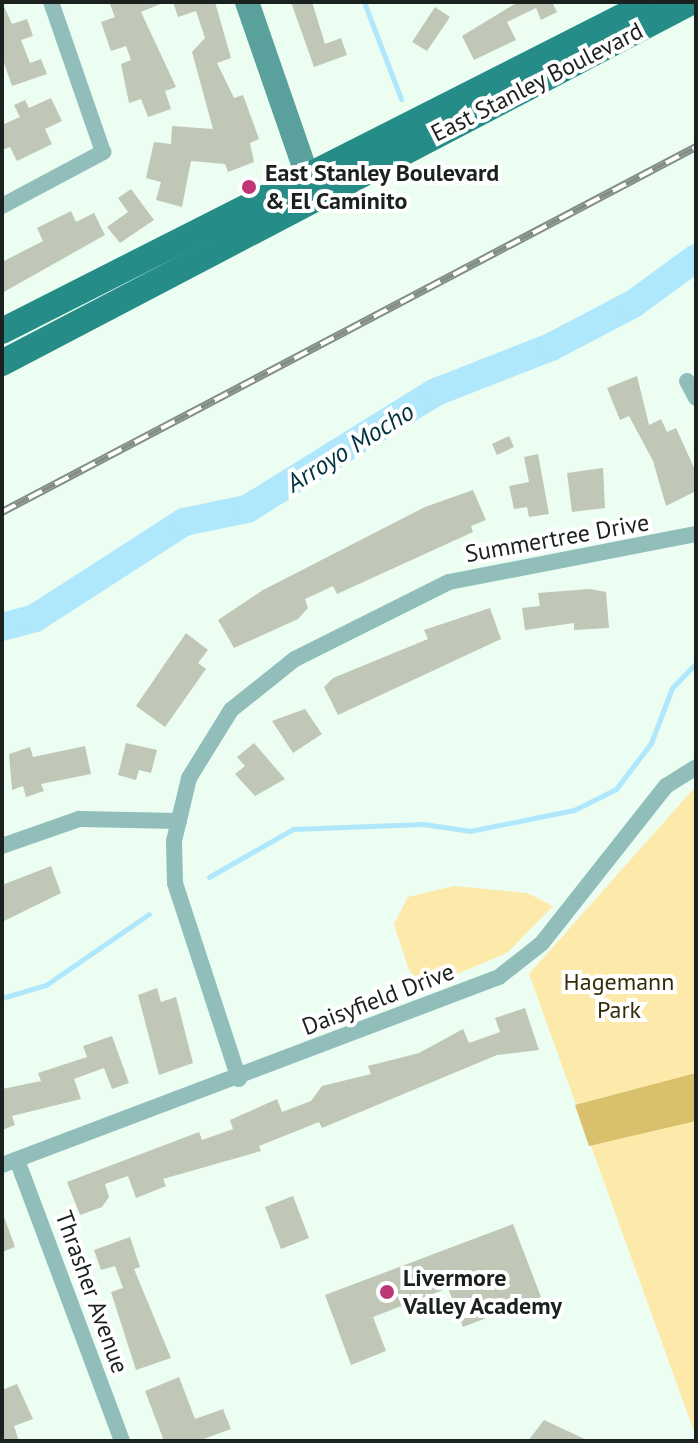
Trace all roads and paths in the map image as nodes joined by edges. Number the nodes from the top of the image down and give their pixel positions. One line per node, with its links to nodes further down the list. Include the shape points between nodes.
1 (51, 2): 7 (street, via 103,152)
2 (247, 2): 5 (street)
3 (651, 2): 5 (main road, East Stanley Boulevard)
4 (691, 2): 6 (main road, East Stanley Boulevard)
5 (306, 171): 6 (street); 8 (main road, East Stanley Boulevard)
6 (315, 197): 9 (main road, East Stanley Boulevard)
7 (2, 206)
8 (2, 331)
9 (2, 363)
10 (687, 381): 11 (street)
11 (696, 398)
12 (696, 534): 14 (street, Summertree Drive, via 449,582 295,659 263,680 209,739)
13 (696, 767): 16 (street, Daisyfield Drive, via 666,786 542,943 499,977)
14 (179, 821): 15 (street, via 79,819); 16 (street, Summertree Drive, via 175,883 182,916)
15 (2, 846)
16 (239, 1079): 17 (street, Daisyfield Drive)
17 (9, 1162): 18 (street, Thrasher Avenue)
18 (122, 1441)

